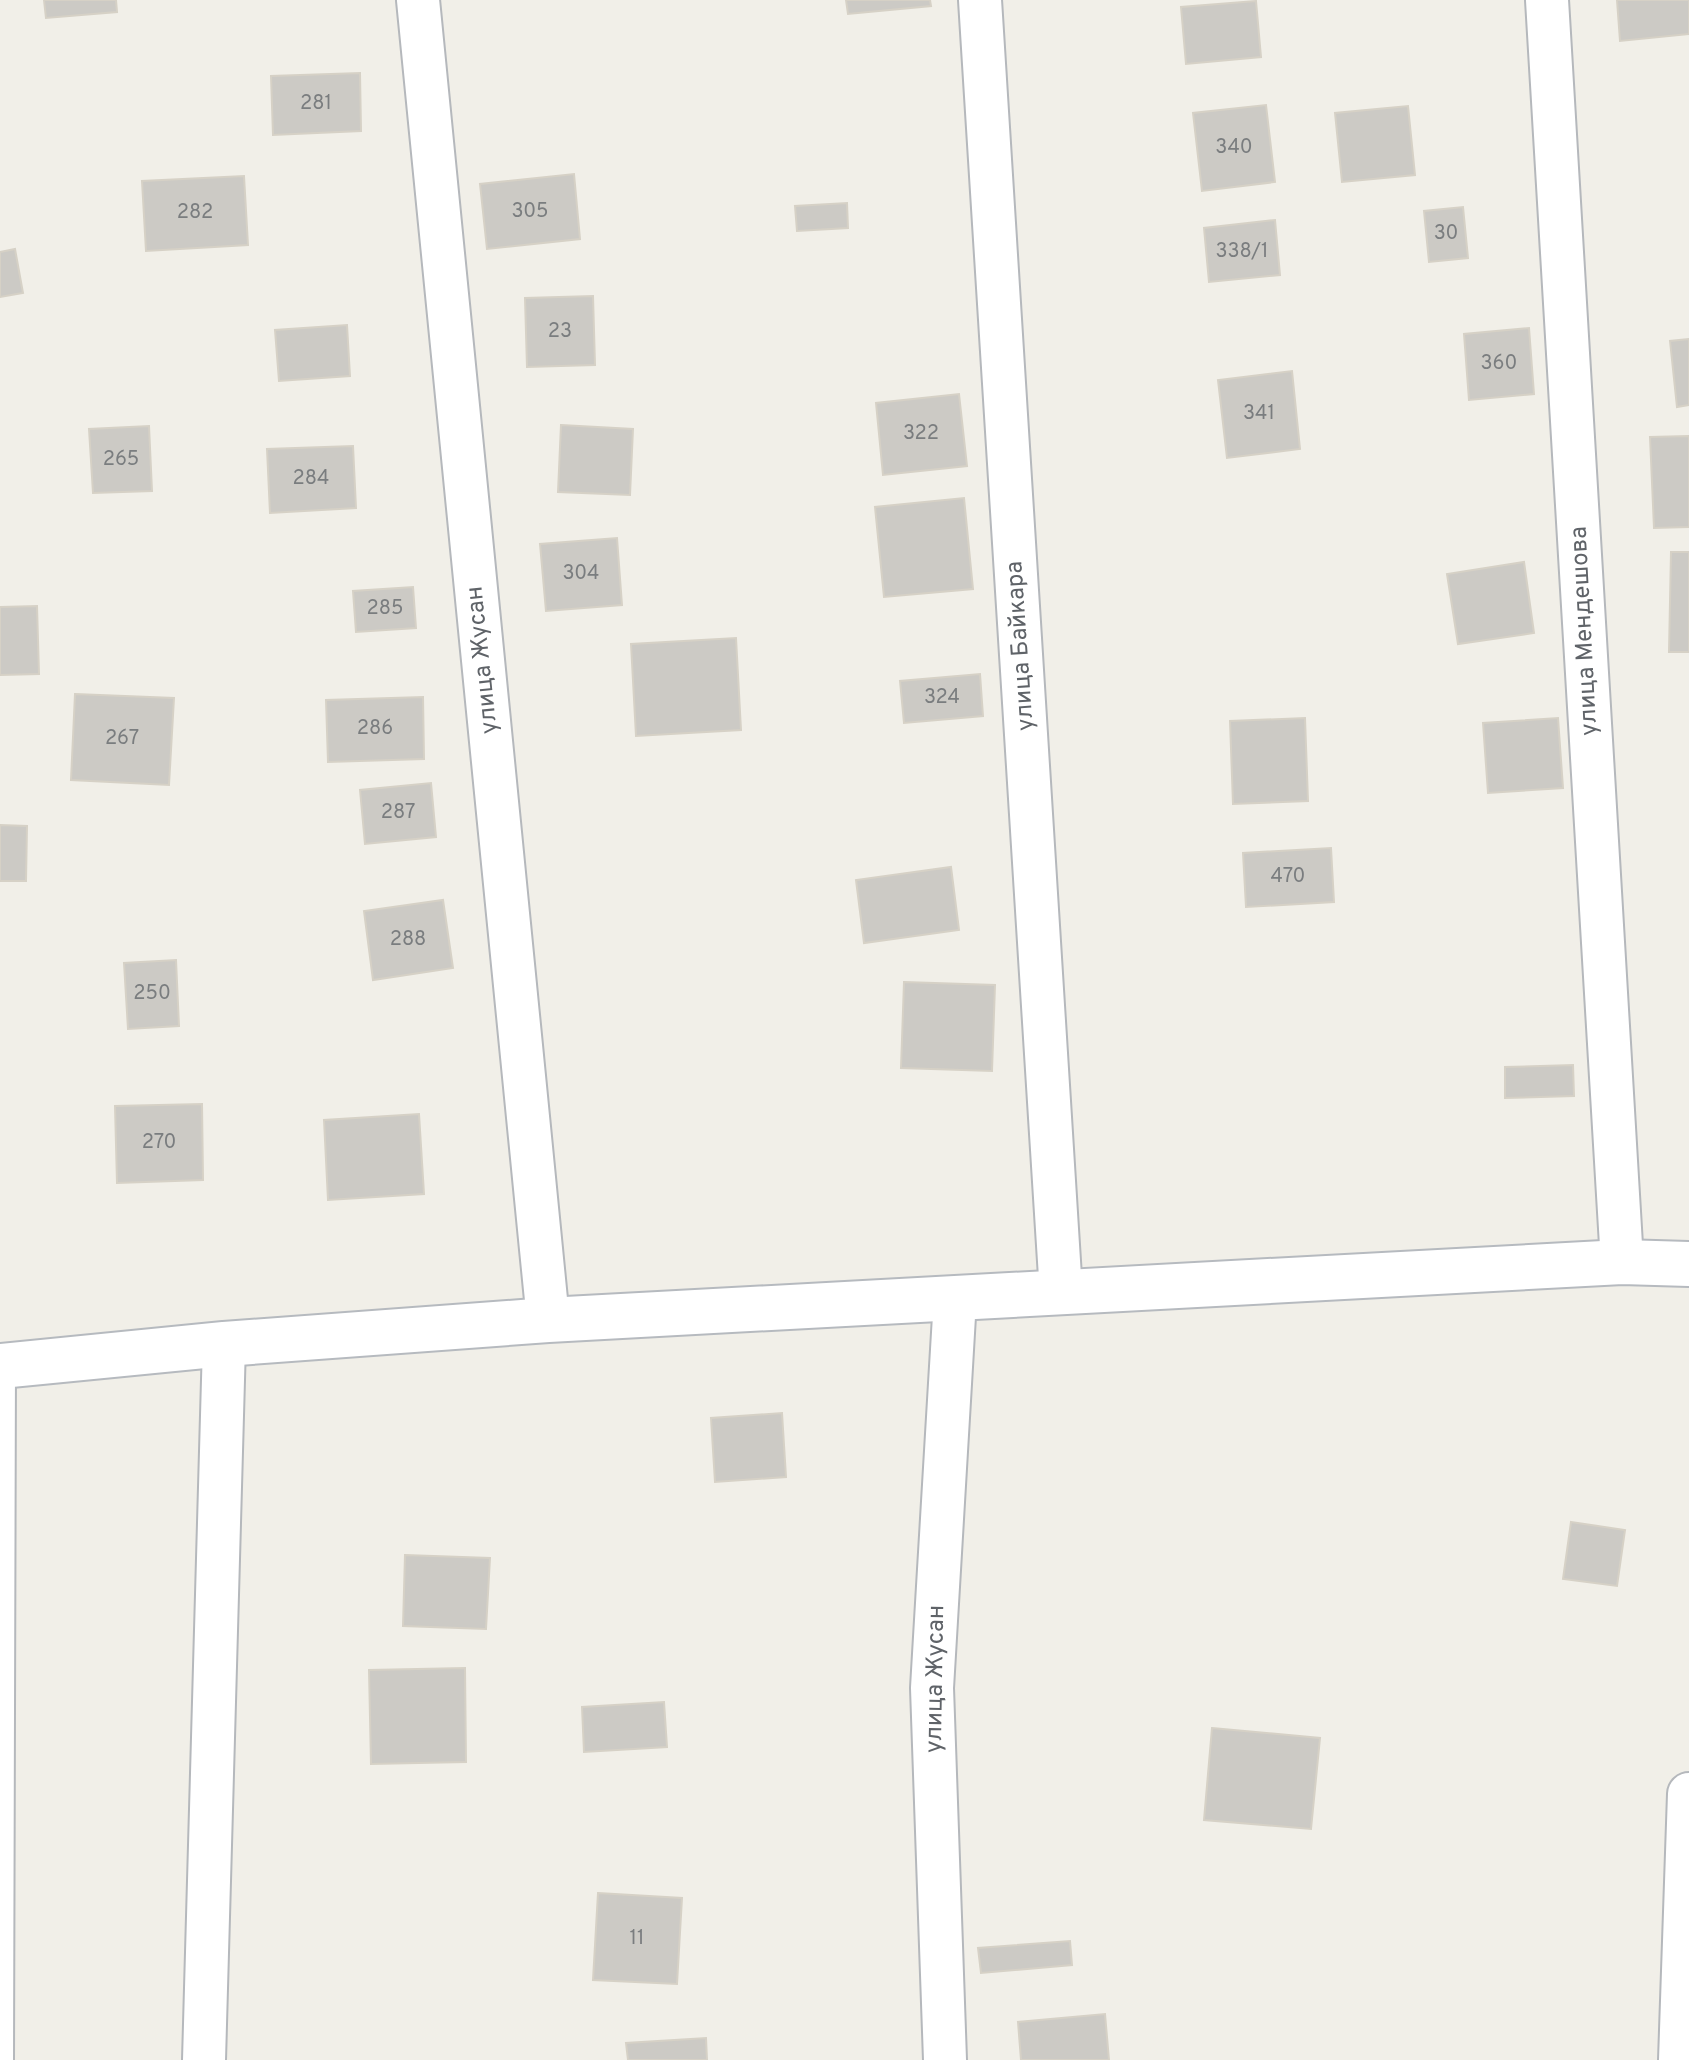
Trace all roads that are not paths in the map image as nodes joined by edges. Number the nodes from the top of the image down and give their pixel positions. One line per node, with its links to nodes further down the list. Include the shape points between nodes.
1 (418, 0): 8 (street, улица Жусан)
2 (980, 0): 6 (street, улица Байкара)
3 (1547, 0): 4 (street, улица Мендешова)
4 (1622, 1262): 5 (main road); 6 (main road)
5 (1689, 1264)
6 (1061, 1293): 7 (main road)
7 (955, 1299): 8 (main road); 14 (street, улица Жусан, via 932,1688)
8 (548, 1320): 9 (main road)
9 (224, 1344): 10 (main road); 13 (street)
10 (2, 1366): 12 (lane)
11 (1689, 1794): 15 (street)
12 (3, 2060)
13 (204, 2060)
14 (945, 2060)
15 (1680, 2060)

